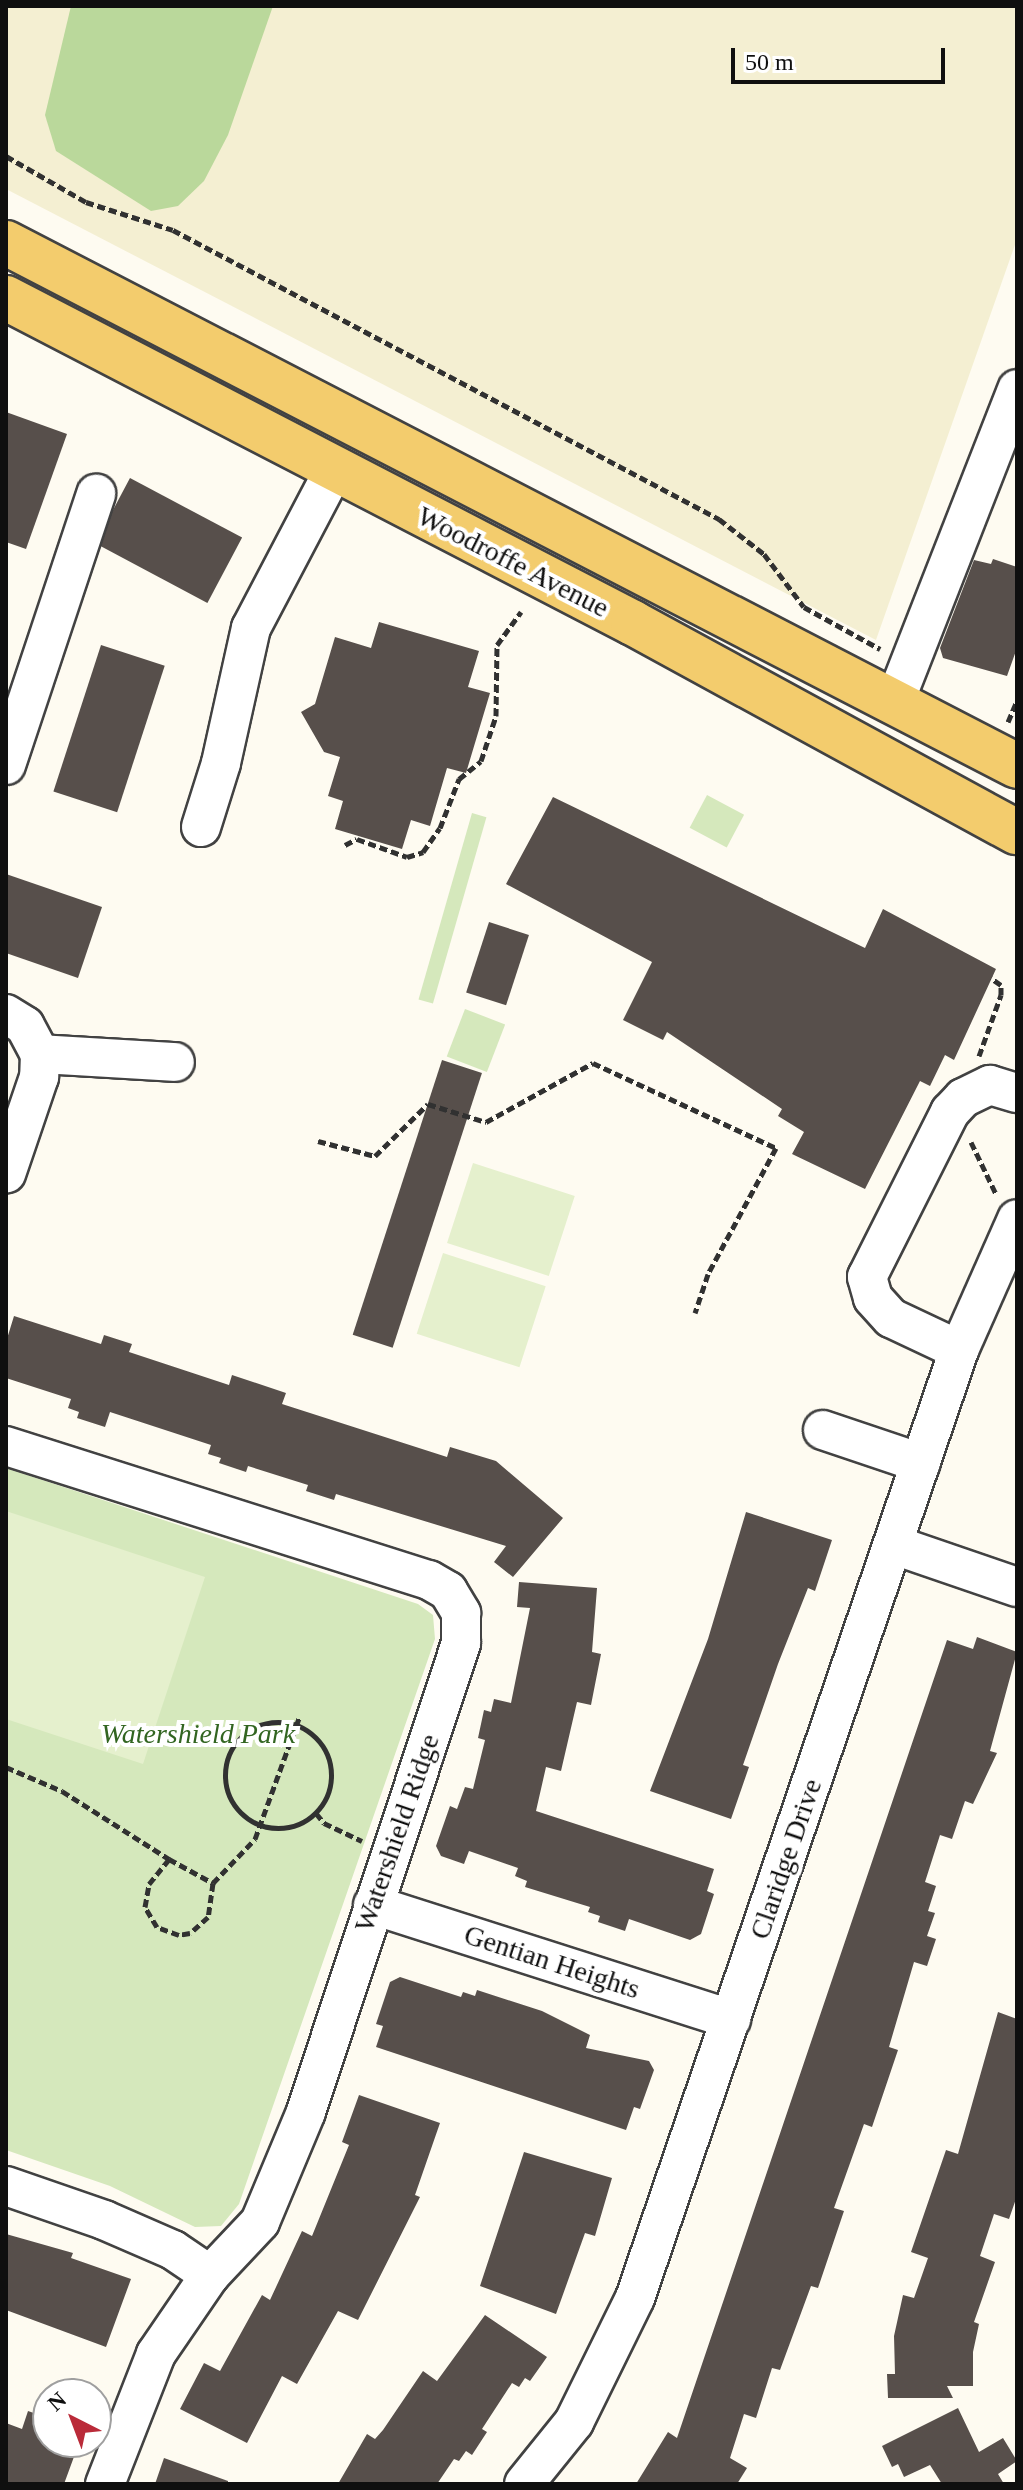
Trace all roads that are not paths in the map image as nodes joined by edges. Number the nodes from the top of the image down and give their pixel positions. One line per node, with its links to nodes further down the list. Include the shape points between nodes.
1 (6, 243): 6 (main road, Woodroffe Avenue)
2 (6, 298): 4 (main road, Woodroffe Avenue)
3 (1017, 389): 6 (street)
4 (334, 470): 9 (street, via 251,628); 10 (main road, Woodroffe Avenue, via 647,631)
5 (96, 494): 7 (street)
6 (902, 682): 8 (main road, Woodroffe Avenue)
7 (6, 765)
8 (1017, 766)
9 (201, 827)
10 (1017, 832)
11 (6, 1014): 12 (street, via 25,1026)
12 (40, 1054): 13 (street); 15 (street, via 39,1077)
13 (175, 1062)
14 (1017, 1093): 17 (street, via 990,1085 963,1098 950,1112 867,1277 873,1298 891,1318)
15 (6, 1174)
16 (1008, 1209): 17 (street, Claridge Drive)
17 (959, 1350): 20 (street, Claridge Drive)
18 (823, 1430): 20 (street)
19 (6, 1446): 23 (street, Watershield Ridge, via 429,1580 448,1591 461,1613 461,1643)
20 (921, 1463): 21 (street, Claridge Drive)
21 (894, 1545): 22 (street); 24 (street, Claridge Drive)
22 (1017, 1587)
23 (373, 1905): 24 (street, Gentian Heights); 26 (street, Watershield Ridge, via 306,2112 260,2222)
24 (731, 2019): 28 (street, Claridge Drive, via 615,2345 574,2422)
25 (6, 2186): 26 (street, via 173,2250)
26 (210, 2275): 27 (street, Watershield Ridge, via 156,2354)
27 (105, 2484)
28 (524, 2484)

